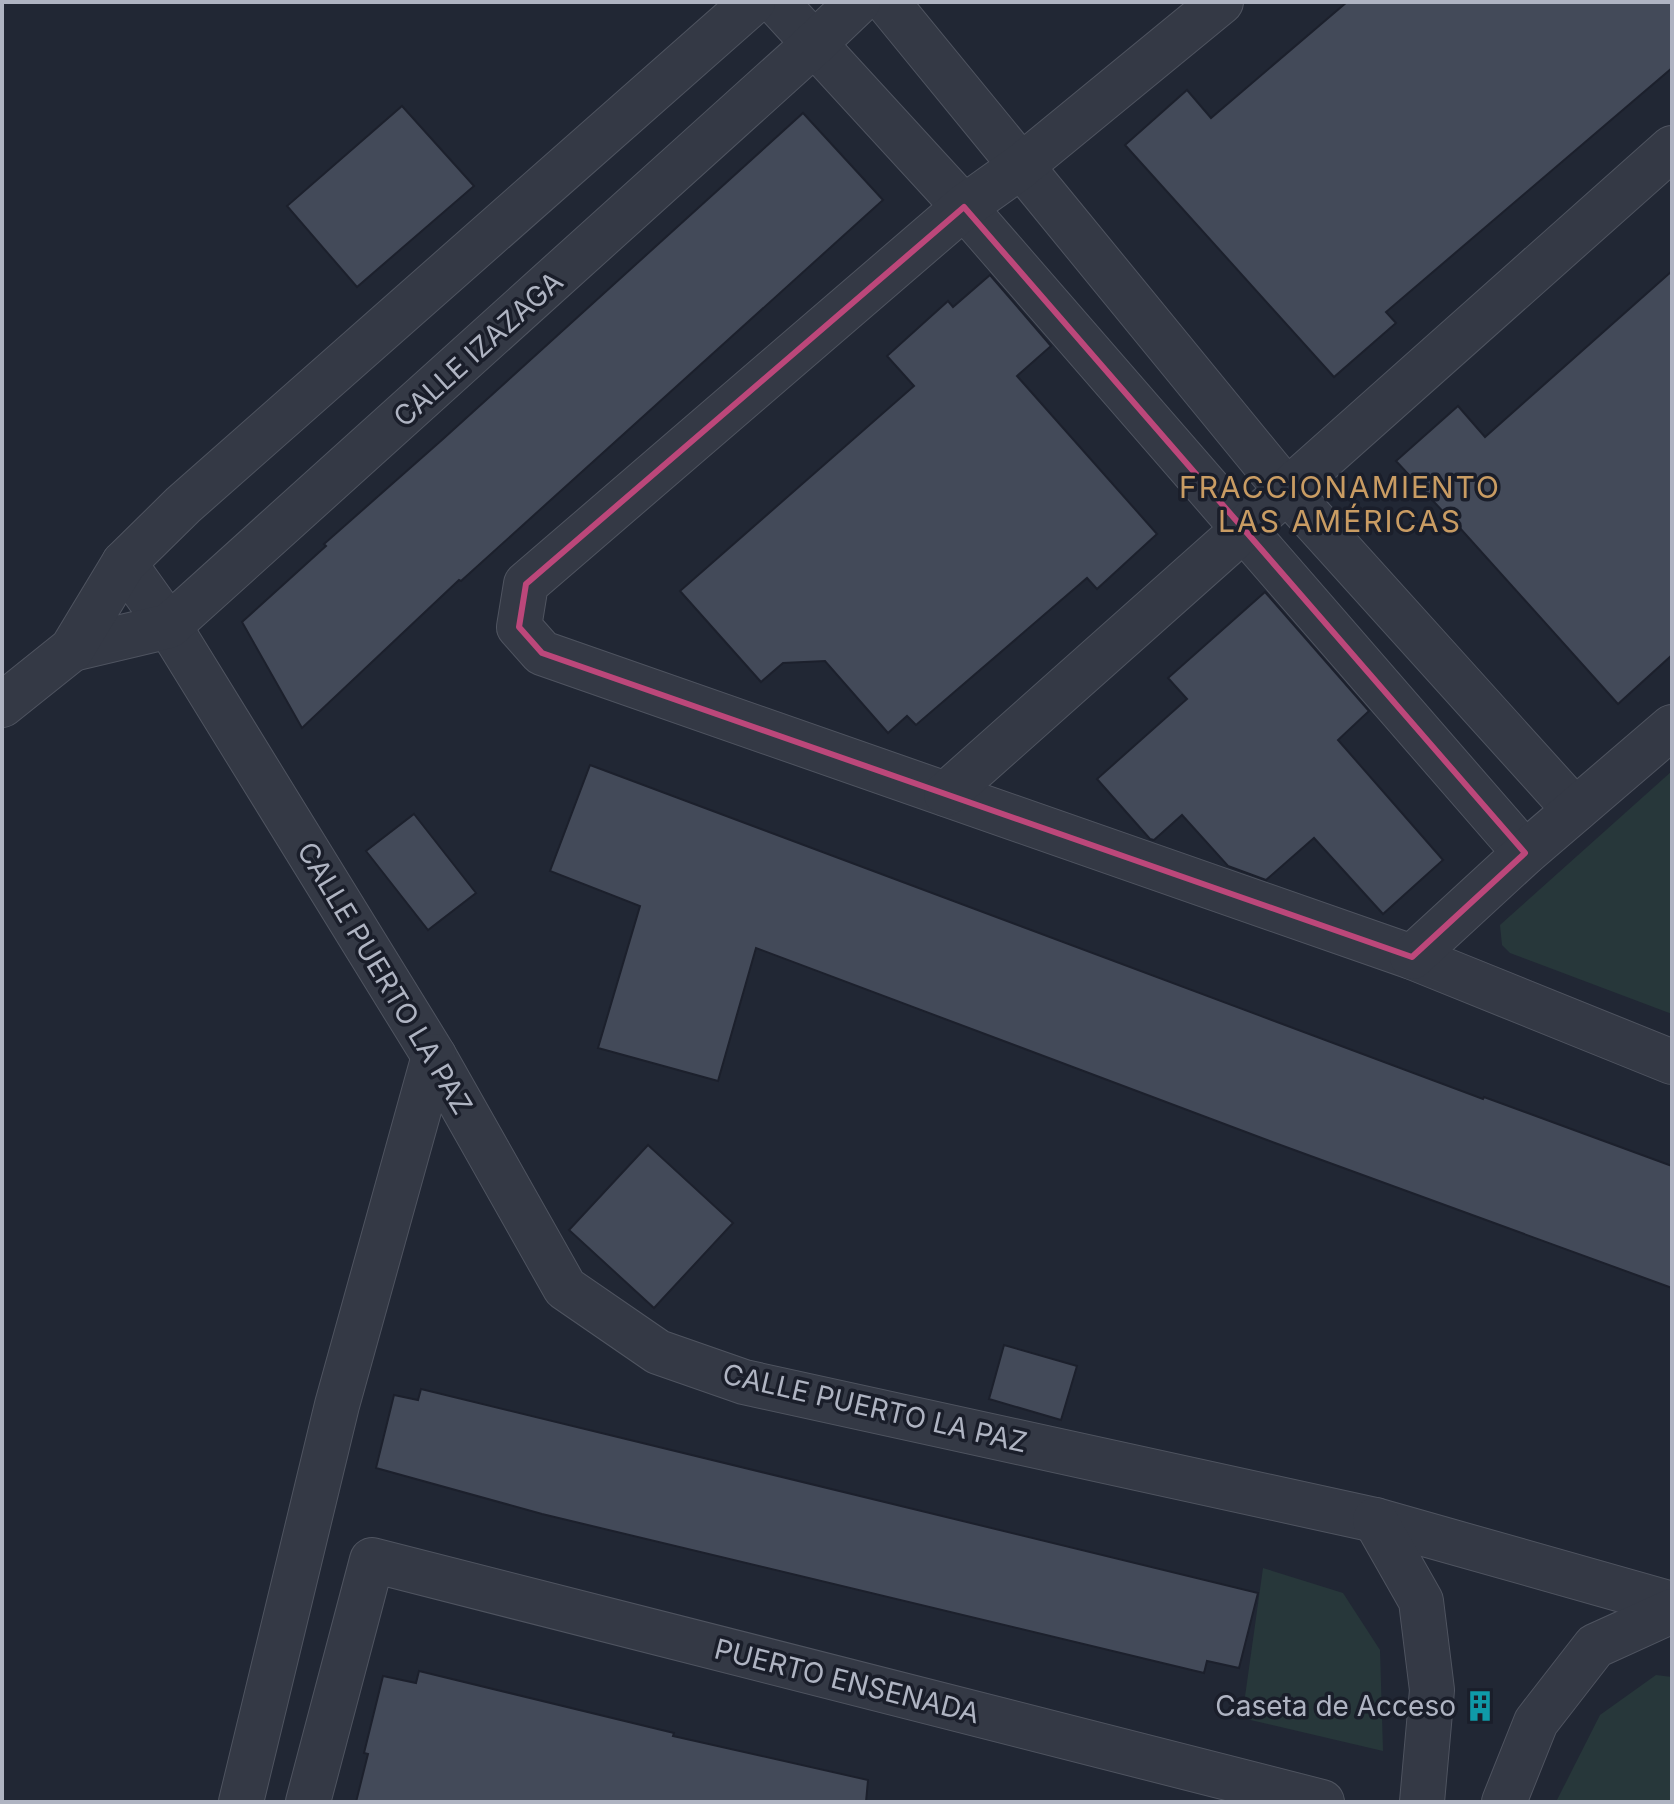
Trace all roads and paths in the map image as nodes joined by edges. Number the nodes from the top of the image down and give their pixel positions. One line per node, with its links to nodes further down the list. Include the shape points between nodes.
1 (753, 2): 12 (street, CALLE IZAZAGA, via 183,505)
2 (776, 2): 6 (street)
3 (858, 2): 6 (street, CALLE IZAZAGA)
4 (887, 2): 8 (street)
5 (1221, 2): 8 (street)
6 (813, 45): 9 (street); 13 (street, CALLE IZAZAGA)
7 (1672, 148): 10 (street)
8 (1020, 167): 9 (street); 10 (street)
9 (964, 207): 11 (street); 17 (street, via 526,584 519,627 542,653)
10 (1288, 492): 11 (street); 18 (street)
11 (1245, 530): 17 (street); 19 (street)
12 (124, 563): 13 (street, CALLE PUERTO LA PAZ); 14 (street, CALLE IZAZAGA)
13 (169, 626): 14 (street, CALLE IZAZAGA); 21 (street, CALLE PUERTO LA PAZ)
14 (72, 649): 15 (street, CALLE IZAZAGA)
15 (2, 705)
16 (1672, 727): 18 (street)
17 (946, 794): 20 (street)
18 (1575, 810): 19 (street)
19 (1525, 853): 20 (street)
20 (1412, 957): 22 (street)
21 (434, 1056): 23 (street, CALLE PUERTO LA PAZ, via 565,1288 658,1352 744,1382); 26 (street, via 337,1405)
22 (1672, 1062)
23 (1375, 1520): 24 (street, CALLE PUERTO LA PAZ); 29 (street, via 1421,1601 1432,1690)
24 (1672, 1604)
25 (1672, 1611): 30 (street, via 1595,1646 1536,1722)
26 (241, 1802)
27 (308, 1802): 28 (street, PUERTO ENSENADA, via 372,1560)
28 (1322, 1802)
29 (1422, 1802)
30 (1504, 1802)

